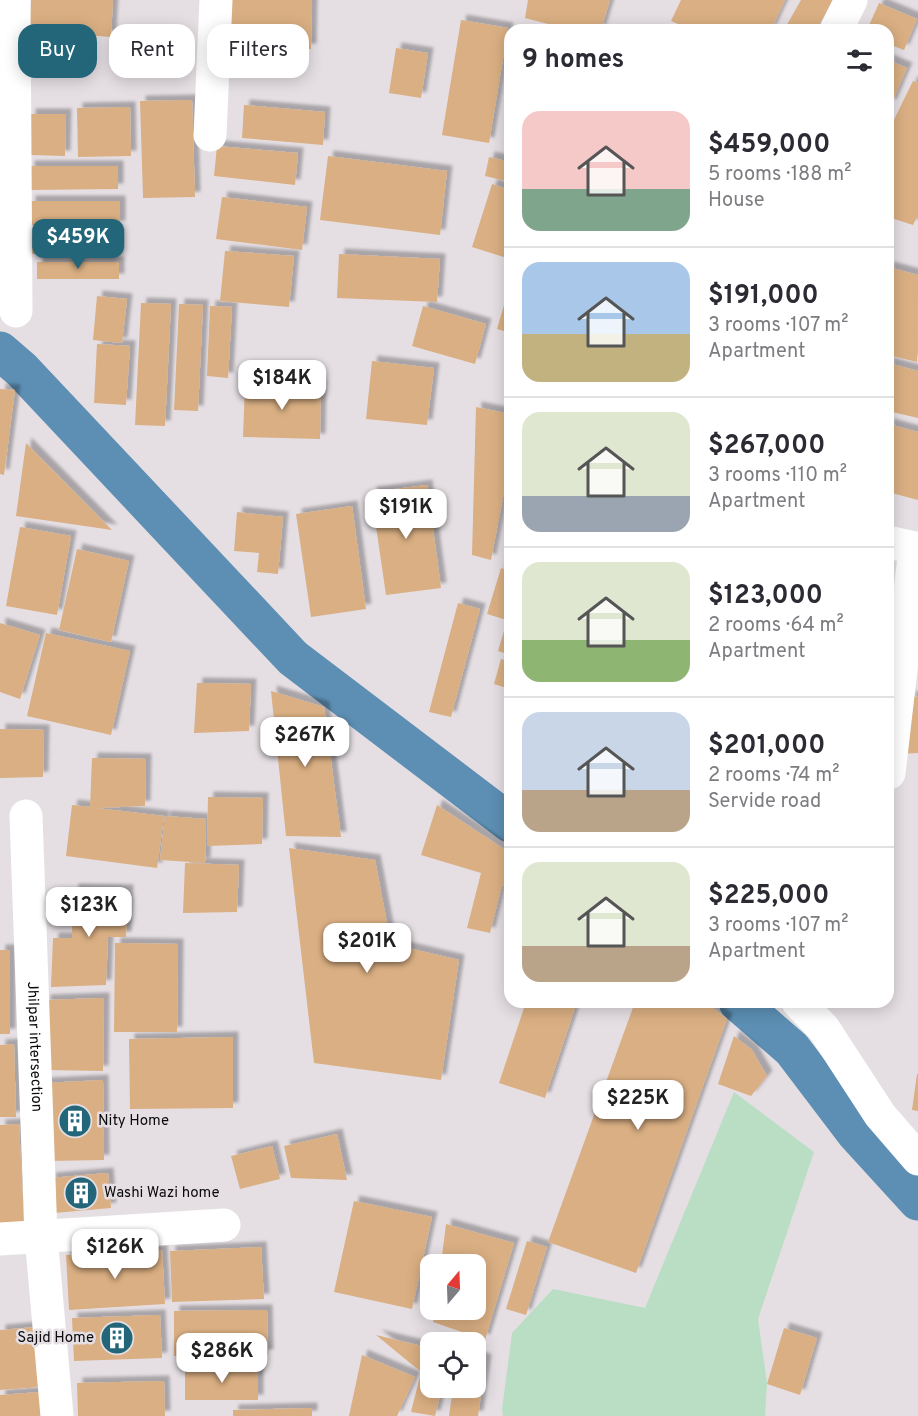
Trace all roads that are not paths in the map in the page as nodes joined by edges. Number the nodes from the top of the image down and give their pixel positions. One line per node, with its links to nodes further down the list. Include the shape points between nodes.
1 (14, 0): 6 (street)
2 (216, 0): 5 (street)
3 (851, 0): 4 (street)
4 (839, 24)
5 (210, 135)
6 (16, 311)
7 (907, 542): 8 (street)
8 (894, 709)
9 (26, 816): 13 (street, Jhilpar intersection)
10 (804, 1008): 11 (street, via 824,1029 880,1115)
11 (918, 1159)
12 (224, 1225): 13 (street)
13 (41, 1236): 14 (street); 15 (street, Jhilpar intersection)
14 (0, 1239)
15 (57, 1416)

